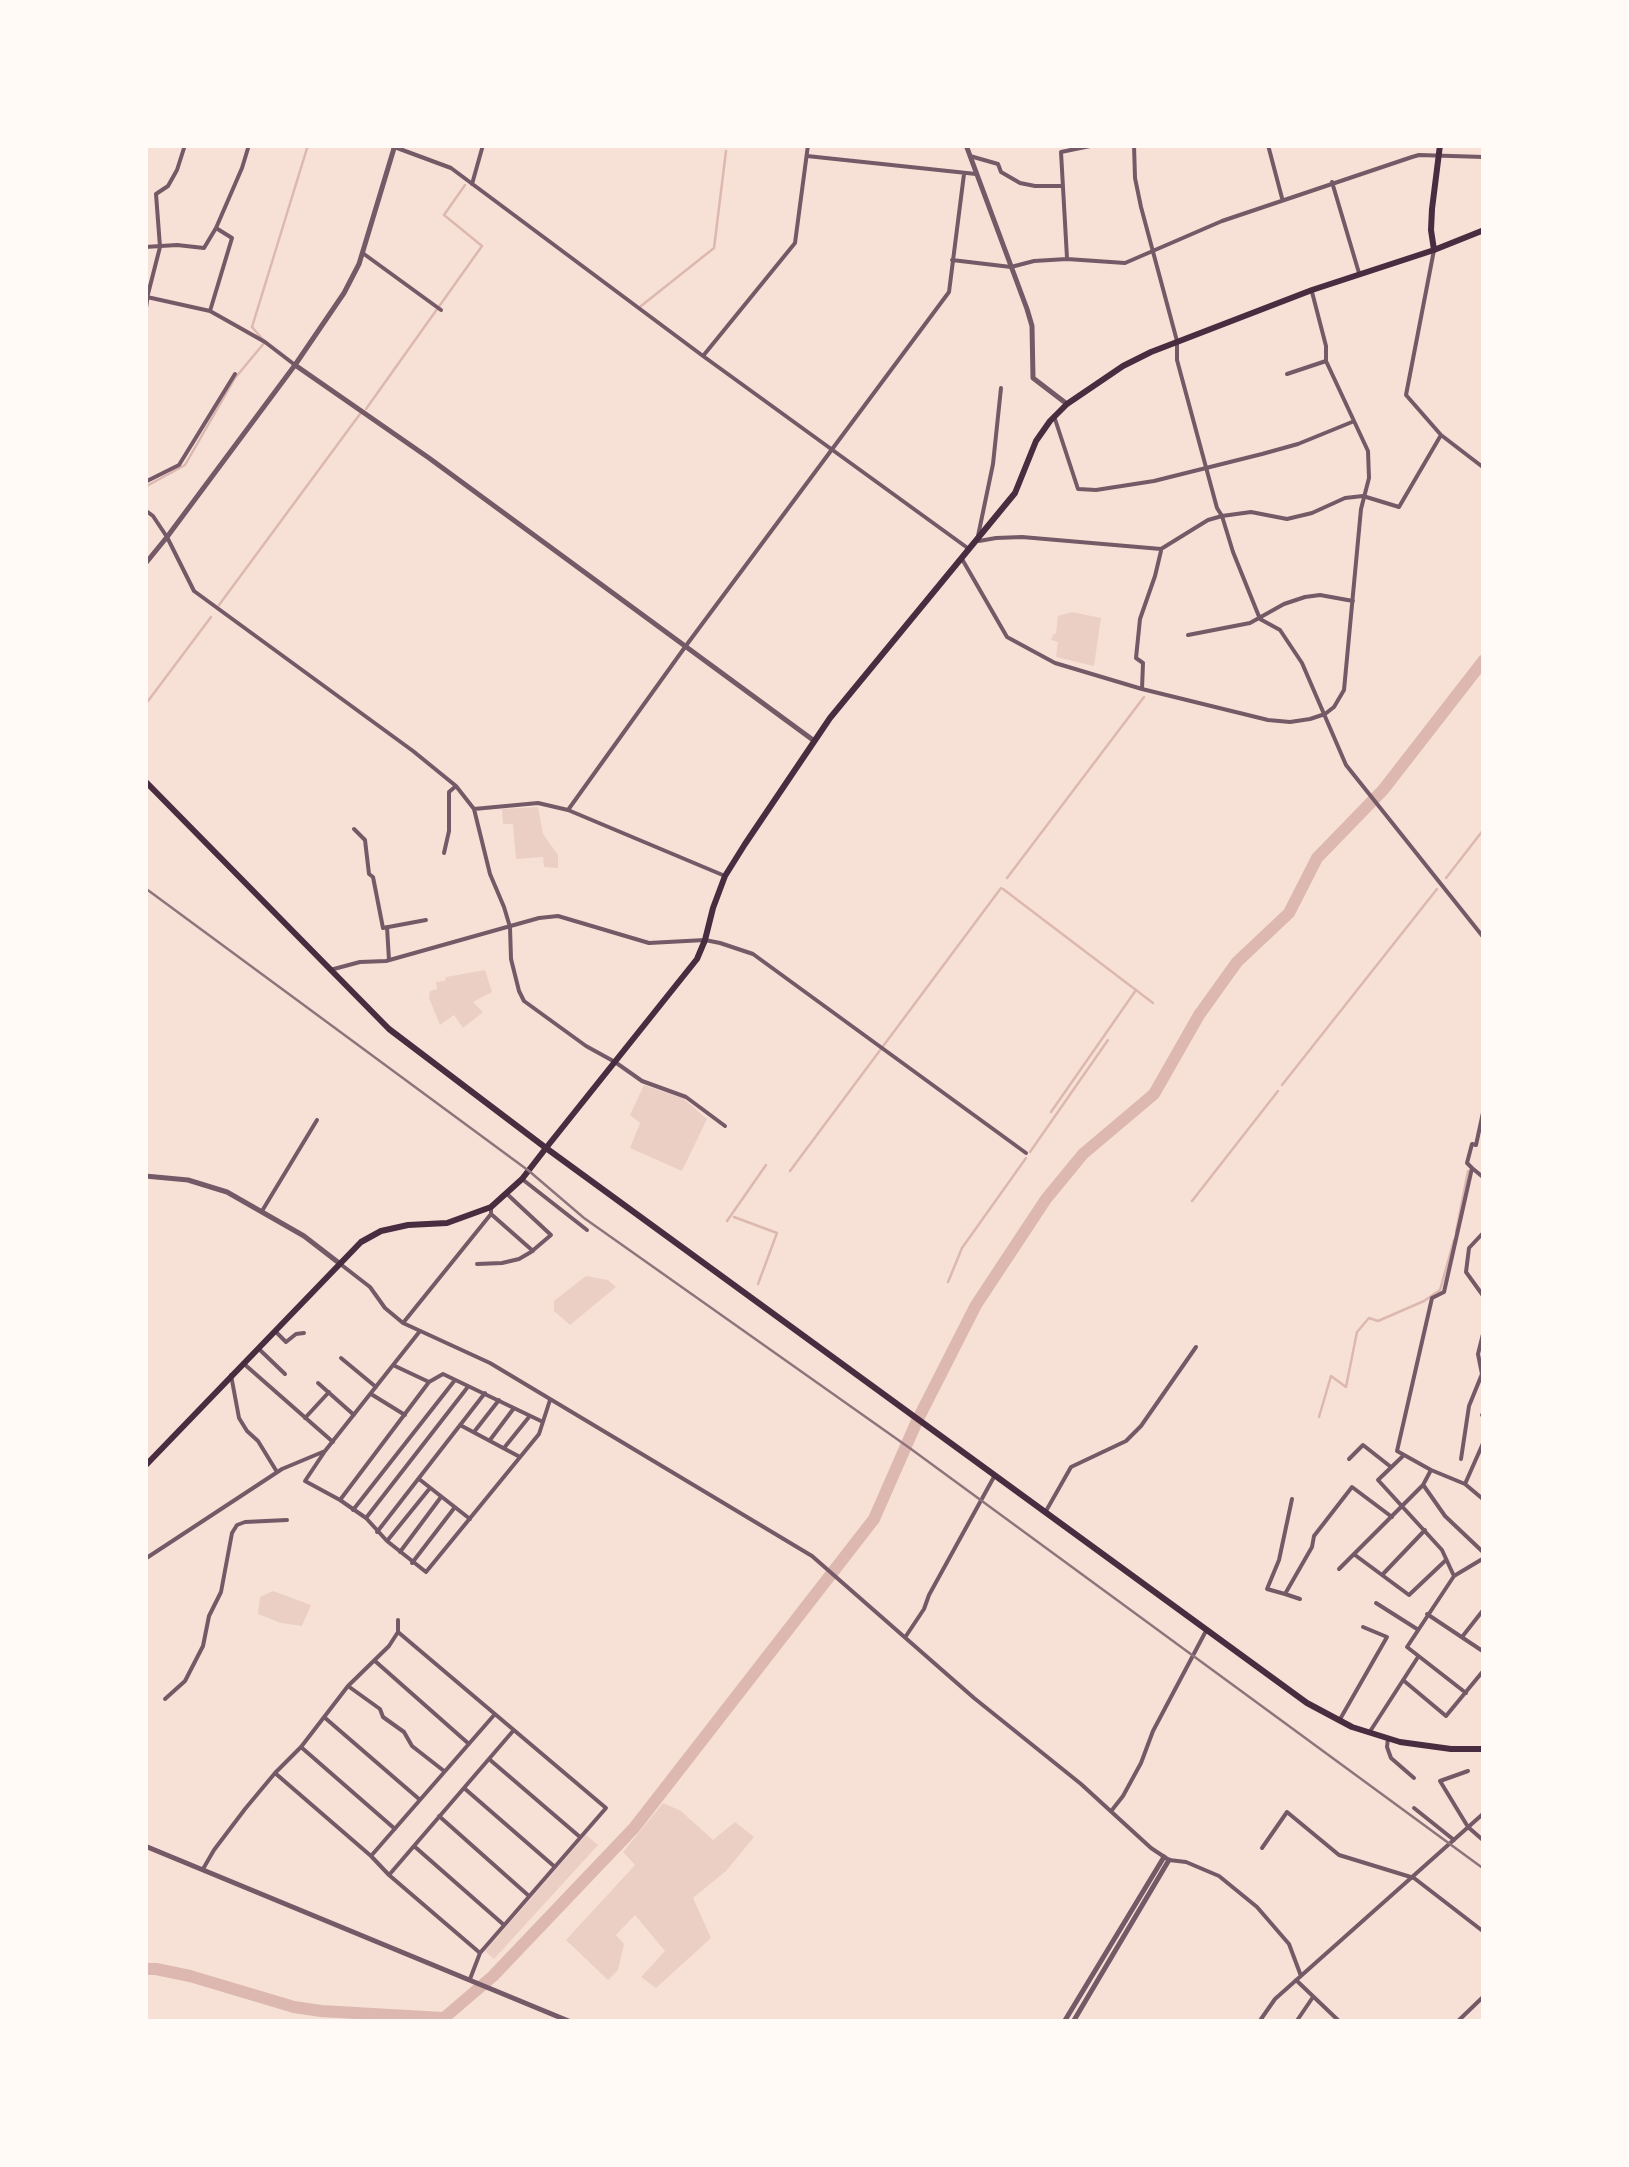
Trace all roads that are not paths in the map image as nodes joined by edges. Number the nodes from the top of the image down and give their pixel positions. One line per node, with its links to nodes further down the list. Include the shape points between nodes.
1 (184, 145): 23 (street, via 168,186 156,194)
2 (249, 145): 21 (street)
3 (484, 145): 18 (street)
4 (808, 145): 11 (street)
5 (966, 145): 12 (street)
6 (1095, 145): 19 (street, via 1062,152)
7 (1134, 145): 27 (street, via 1135,178)
8 (1268, 145): 20 (street)
9 (1440, 145): 13 (main road)
10 (393, 146): 18 (street); 26 (street)
11 (806, 156): 15 (street); 38 (street, via 795,243)
12 (970, 156): 16 (street); 19 (street, via 998,164 1020,183)
13 (1438, 156): 14 (street); 17 (street, via 1419,155); 25 (main road)
14 (1484, 158)
15 (964, 174): 16 (street); 29 (street)
16 (976, 174): 30 (street)
17 (1332, 182): 20 (street); 31 (street)
18 (472, 184): 38 (street)
19 (1063, 186): 28 (street)
20 (1282, 200): 27 (street)
21 (216, 228): 23 (street, via 204,248); 35 (street, via 232,238)
22 (1484, 230): 25 (main road)
23 (160, 246): 24 (street); 33 (street)
24 (145, 247)
25 (1434, 250): 31 (main road); 47 (street, via 1406,395)
26 (362, 252): 34 (street); 40 (street, via 344,293)
27 (1155, 252): 28 (street, via 1125,263); 37 (street)
28 (1067, 259): 30 (street)
29 (952, 260): 30 (street); 48 (street, via 949,292)
30 (1011, 266): 44 (street, via 1032,326 1033,378)
31 (1359, 274): 32 (main road)
32 (1312, 290): 37 (main road); 39 (street)
33 (147, 295): 35 (street); 36 (street)
34 (442, 310)
35 (210, 311): 40 (street)
36 (145, 316)
37 (1178, 341): 44 (main road, via 1122,366); 49 (street, via 1177,360)
38 (703, 356): 48 (street)
39 (1326, 361): 42 (street); 46 (street)
40 (294, 365): 55 (street); 64 (street)
41 (236, 374): 51 (street, via 178,465)
42 (1287, 374)
43 (1001, 388): 56 (street, via 994,464)
44 (1067, 404): 45 (main road)
45 (1054, 416): 49 (street, via 1078,488); 56 (main road, via 1015,493)
46 (1354, 422): 49 (street); 52 (street, via 1368,451)
47 (1442, 435): 50 (street); 52 (street, via 1399,508)
48 (832, 450): 57 (street); 64 (street)
49 (1206, 468): 54 (street)
50 (1484, 468)
51 (145, 482)
52 (1363, 496): 54 (street, via 1287,519 1251,512); 61 (street)
53 (145, 510): 55 (street)
54 (1222, 516): 58 (street); 62 (street)
55 (167, 538): 60 (street); 69 (street, via 194,592)
56 (976, 542): 57 (main road); 58 (street, via 1022,538)
57 (969, 549): 59 (main road)
58 (1161, 549): 65 (street, via 1140,619 1136,658 1144,663)
59 (962, 560): 65 (street, via 1006,637 1056,663); 67 (main road)
60 (145, 564)
61 (1353, 601): 62 (street, via 1305,597); 66 (street, via 1344,690)
62 (1260, 619): 63 (street); 66 (street, via 1286,638)
63 (1188, 635)
64 (685, 647): 67 (street); 71 (street)
65 (1142, 689): 66 (street, via 1268,720)
66 (1326, 714): 78 (street, via 1346,765)
67 (813, 740): 74 (main road)
68 (145, 781): 81 (main road)
69 (456, 786): 70 (street); 73 (street, via 449,792)
70 (474, 809): 71 (street, via 538,803); 76 (street)
71 (568, 810): 74 (street)
72 (354, 829): 77 (street, via 365,840)
73 (444, 853)
74 (725, 876): 79 (main road)
75 (426, 920): 77 (street)
76 (510, 926): 79 (street, via 558,916 649,943); 80 (street); 82 (street, via 524,1001)
77 (386, 927): 80 (street)
78 (1484, 938)
79 (706, 940): 82 (main road); 87 (street, via 754,954)
80 (389, 960): 81 (street)
81 (330, 970): 86 (main road, via 389,1029)
82 (615, 1062): 85 (street, via 642,1081 686,1097); 86 (main road)
83 (1484, 1108): 88 (street, via 1467,1163)
84 (317, 1120): 94 (street)
85 (725, 1126)
86 (546, 1148): 91 (main road); 144 (main road)
87 (1026, 1154)
88 (1472, 1168): 90 (street); 136 (street, via 1444,1292 1432,1298 1397,1451)
89 (145, 1176): 94 (street, via 213,1187)
90 (1484, 1178)
91 (522, 1179): 92 (main road); 95 (street)
92 (507, 1194): 93 (main road); 97 (street, via 552,1235)
93 (491, 1210): 97 (street); 98 (main road, via 446,1224 381,1231); 101 (street)
94 (262, 1211): 98 (street)
95 (587, 1230)
96 (1484, 1232): 100 (street, via 1469,1248 1466,1272)
97 (532, 1251): 99 (street)
98 (339, 1263): 101 (street); 102 (main road)
99 (476, 1264)
100 (1484, 1297)
101 (403, 1323): 103 (street)
102 (274, 1329): 105 (street, via 286,1342); 106 (main road)
103 (420, 1330): 110 (street); 121 (street)
104 (1484, 1330): 139 (street, via 1482,1374)
105 (304, 1332)
106 (257, 1347): 109 (main road); 112 (street)
107 (1196, 1347): 156 (street, via 1141,1426 1126,1441 1072,1467)
108 (341, 1358): 117 (street)
109 (242, 1362): 111 (main road); 127 (street)
110 (394, 1365): 115 (street); 117 (street)
111 (231, 1374): 140 (main road); 143 (street, via 239,1418)
112 (285, 1374)
113 (455, 1380): 115 (street, via 442,1374); 116 (street); 155 (street)
114 (318, 1382): 118 (street)
115 (429, 1382): 125 (street)
116 (468, 1387): 120 (street); 158 (street)
117 (376, 1388): 119 (street)
118 (329, 1392): 124 (street); 127 (street)
119 (370, 1394): 124 (street); 125 (street)
120 (485, 1394): 122 (street); 129 (street)
121 (550, 1399): 128 (street); 183 (street, via 812,1556)
122 (499, 1400): 123 (street); 130 (street)
123 (514, 1408): 126 (street); 131 (street)
124 (354, 1415): 133 (street)
125 (405, 1415): 150 (street)
126 (530, 1416): 128 (street); 134 (street)
127 (305, 1418): 133 (street)
128 (543, 1422): 137 (street)
129 (460, 1425): 130 (street); 145 (street)
130 (474, 1432): 131 (street)
131 (489, 1440): 134 (street)
132 (1484, 1441): 146 (street)
133 (333, 1442): 135 (street)
134 (504, 1448): 137 (street)
135 (325, 1451): 143 (street); 150 (street, via 305,1482)
136 (1403, 1456): 141 (street); 142 (street)
137 (520, 1457): 159 (street)
138 (1349, 1459): 141 (street, via 1363,1445)
139 (1461, 1459)
140 (145, 1466)
141 (1391, 1467): 153 (street, via 1378,1480)
142 (1431, 1470): 146 (street); 147 (street)
143 (277, 1472): 167 (street)
144 (995, 1475): 156 (main road); 183 (street)
145 (418, 1479): 148 (street); 162 (street)
146 (1465, 1484): 152 (street)
147 (1423, 1485): 153 (street); 166 (street)
148 (430, 1488): 149 (street); 163 (street)
149 (441, 1497): 154 (street); 164 (street)
150 (340, 1500): 155 (street)
151 (1292, 1500): 173 (street, via 1267,1588)
152 (1484, 1500)
153 (1402, 1506): 157 (street); 161 (street)
154 (454, 1507): 159 (street); 169 (street)
155 (353, 1510): 158 (street)
156 (1046, 1511): 181 (main road)
157 (1392, 1516): 165 (street); 173 (street, via 1352,1487 1314,1536)
158 (366, 1518): 162 (street)
159 (470, 1519): 169 (street, via 426,1572)
160 (287, 1520): 192 (street, via 245,1522 232,1532 203,1646 185,1681)
161 (1425, 1530): 168 (street); 171 (street)
162 (377, 1532): 163 (street)
163 (387, 1541): 164 (street)
164 (400, 1552): 169 (street)
165 (1355, 1555): 170 (street); 171 (street)
166 (1484, 1556): 172 (street)
167 (145, 1560)
168 (1446, 1560): 171 (street, via 1409,1595); 172 (street)
169 (412, 1563)
170 (1338, 1569)
171 (1382, 1575)
172 (1454, 1576): 177 (street)
173 (1285, 1594): 174 (street)
174 (1300, 1599)
175 (1376, 1603): 180 (street)
176 (1484, 1609): 184 (street)
177 (1428, 1614): 180 (street); 184 (street)
178 (398, 1620): 182 (street)
179 (1363, 1627): 195 (street, via 1387,1637)
180 (1417, 1629): 186 (street, via 1408,1647)
181 (1206, 1630): 195 (main road); 210 (street)
182 (398, 1632): 187 (street); 193 (street)
183 (906, 1636): 210 (street)
184 (1462, 1637): 185 (street)
185 (1484, 1652)
186 (1418, 1657): 189 (street); 191 (street)
187 (374, 1661): 190 (street); 199 (street)
188 (1484, 1670): 191 (street)
189 (1403, 1680): 191 (street, via 1446,1716); 197 (street)
190 (348, 1686): 194 (street); 204 (street)
191 (1466, 1693)
192 (165, 1699)
193 (495, 1714): 196 (street); 199 (street)
194 (324, 1717): 200 (street); 208 (street)
195 (1340, 1721): 197 (main road)
196 (514, 1730): 202 (street); 215 (street, via 606,1808)
197 (1369, 1733): 198 (main road)
198 (1388, 1738): 201 (main road); 206 (street, via 1391,1758)
199 (470, 1744): 204 (street)
200 (301, 1747): 205 (street); 214 (street)
201 (1484, 1749)
202 (488, 1759): 207 (street); 215 (street)
203 (1468, 1771): 213 (street, via 1440,1781)
204 (445, 1772): 208 (street)
205 (275, 1773): 221 (street); 224 (street)
206 (1414, 1778)
207 (464, 1787): 212 (street); 223 (street)
208 (420, 1800): 214 (street)
209 (1414, 1808): 217 (street)
210 (1111, 1811): 222 (street)
211 (1484, 1813): 213 (street)
212 (440, 1816): 219 (street); 227 (street)
213 (1468, 1827): 216 (street); 217 (street)
214 (395, 1829): 221 (street)
215 (580, 1838): 223 (street)
216 (1483, 1838)
217 (1454, 1840): 226 (street)
218 (145, 1846): 224 (street)
219 (414, 1846): 225 (street); 228 (street)
220 (1262, 1848): 226 (street, via 1287,1812 1339,1854)
221 (371, 1856): 225 (street)
222 (1166, 1858): 231 (street, via 1219,1876 1256,1907 1289,1944); 236 (street); 237 (street)
223 (555, 1866): 227 (street)
224 (203, 1869): 232 (street)
225 (388, 1875): 230 (street)
226 (1414, 1878): 229 (street); 231 (street)
227 (530, 1896): 228 (street)
228 (504, 1926): 230 (street)
229 (1484, 1932)
230 (480, 1953): 232 (street)
231 (1299, 1978): 233 (street); 238 (street)
232 (470, 1979): 235 (street)
233 (1313, 1996): 239 (street); 240 (street)
234 (1484, 1996): 241 (street)
235 (571, 2022)
236 (1064, 2022)
237 (1073, 2022)
238 (1259, 2022)
239 (1296, 2022)
240 (1340, 2022)
241 (1457, 2022)

